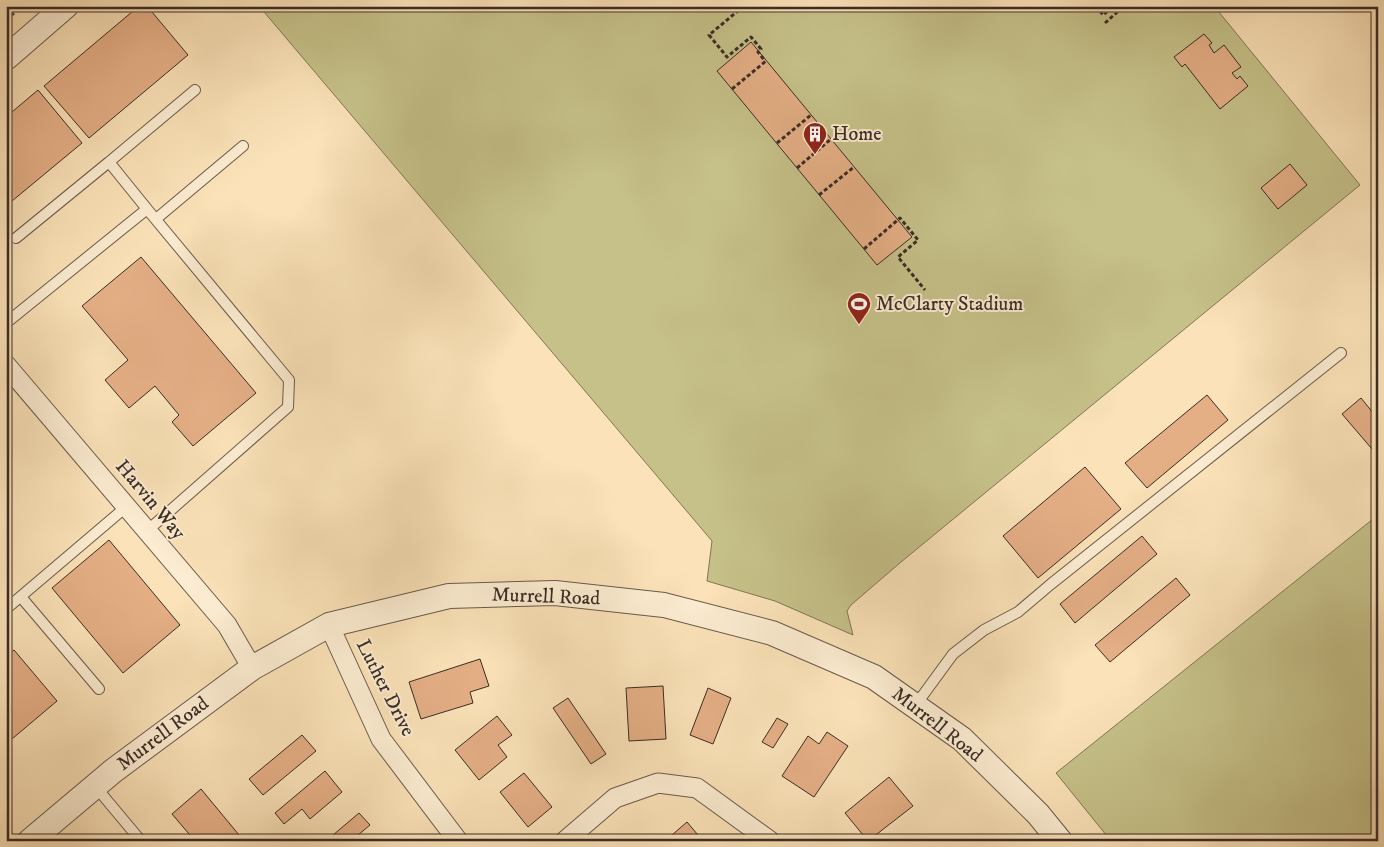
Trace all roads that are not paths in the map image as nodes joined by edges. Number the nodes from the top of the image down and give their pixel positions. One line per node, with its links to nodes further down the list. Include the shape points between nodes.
1 (66, 6): 2 (street)
2 (6, 58)
3 (195, 90): 5 (lane)
4 (243, 146): 7 (lane)
5 (108, 162): 6 (lane); 8 (lane)
6 (147, 209): 7 (lane); 9 (lane)
7 (156, 220): 13 (lane, via 289,380 288,406)
8 (16, 238)
9 (6, 323)
10 (1341, 353): 19 (lane, via 1018,612 984,630 953,654)
11 (6, 365): 12 (street, Harvin Way)
12 (126, 507): 13 (street, Harvin Way); 14 (lane)
13 (146, 531): 17 (street, Harvin Way, via 227,625)
14 (20, 596): 15 (lane); 18 (lane)
15 (6, 609)
16 (329, 625): 17 (street, Murrell Road); 19 (street, Murrell Road, via 449,596 555,593 664,605 772,633 798,643 874,677); 23 (street, Luther Drive, via 381,739)
17 (252, 668): 20 (street, Murrell Road)
18 (99, 689)
19 (914, 706): 26 (street, Murrell Road, via 962,739 1038,814)
20 (95, 786): 21 (street, Murrell Road); 22 (lane)
21 (30, 841)
22 (141, 841)
23 (458, 841)
24 (565, 841): 25 (street, via 615,798 658,783 697,788)
25 (770, 841)
26 (1060, 841)

